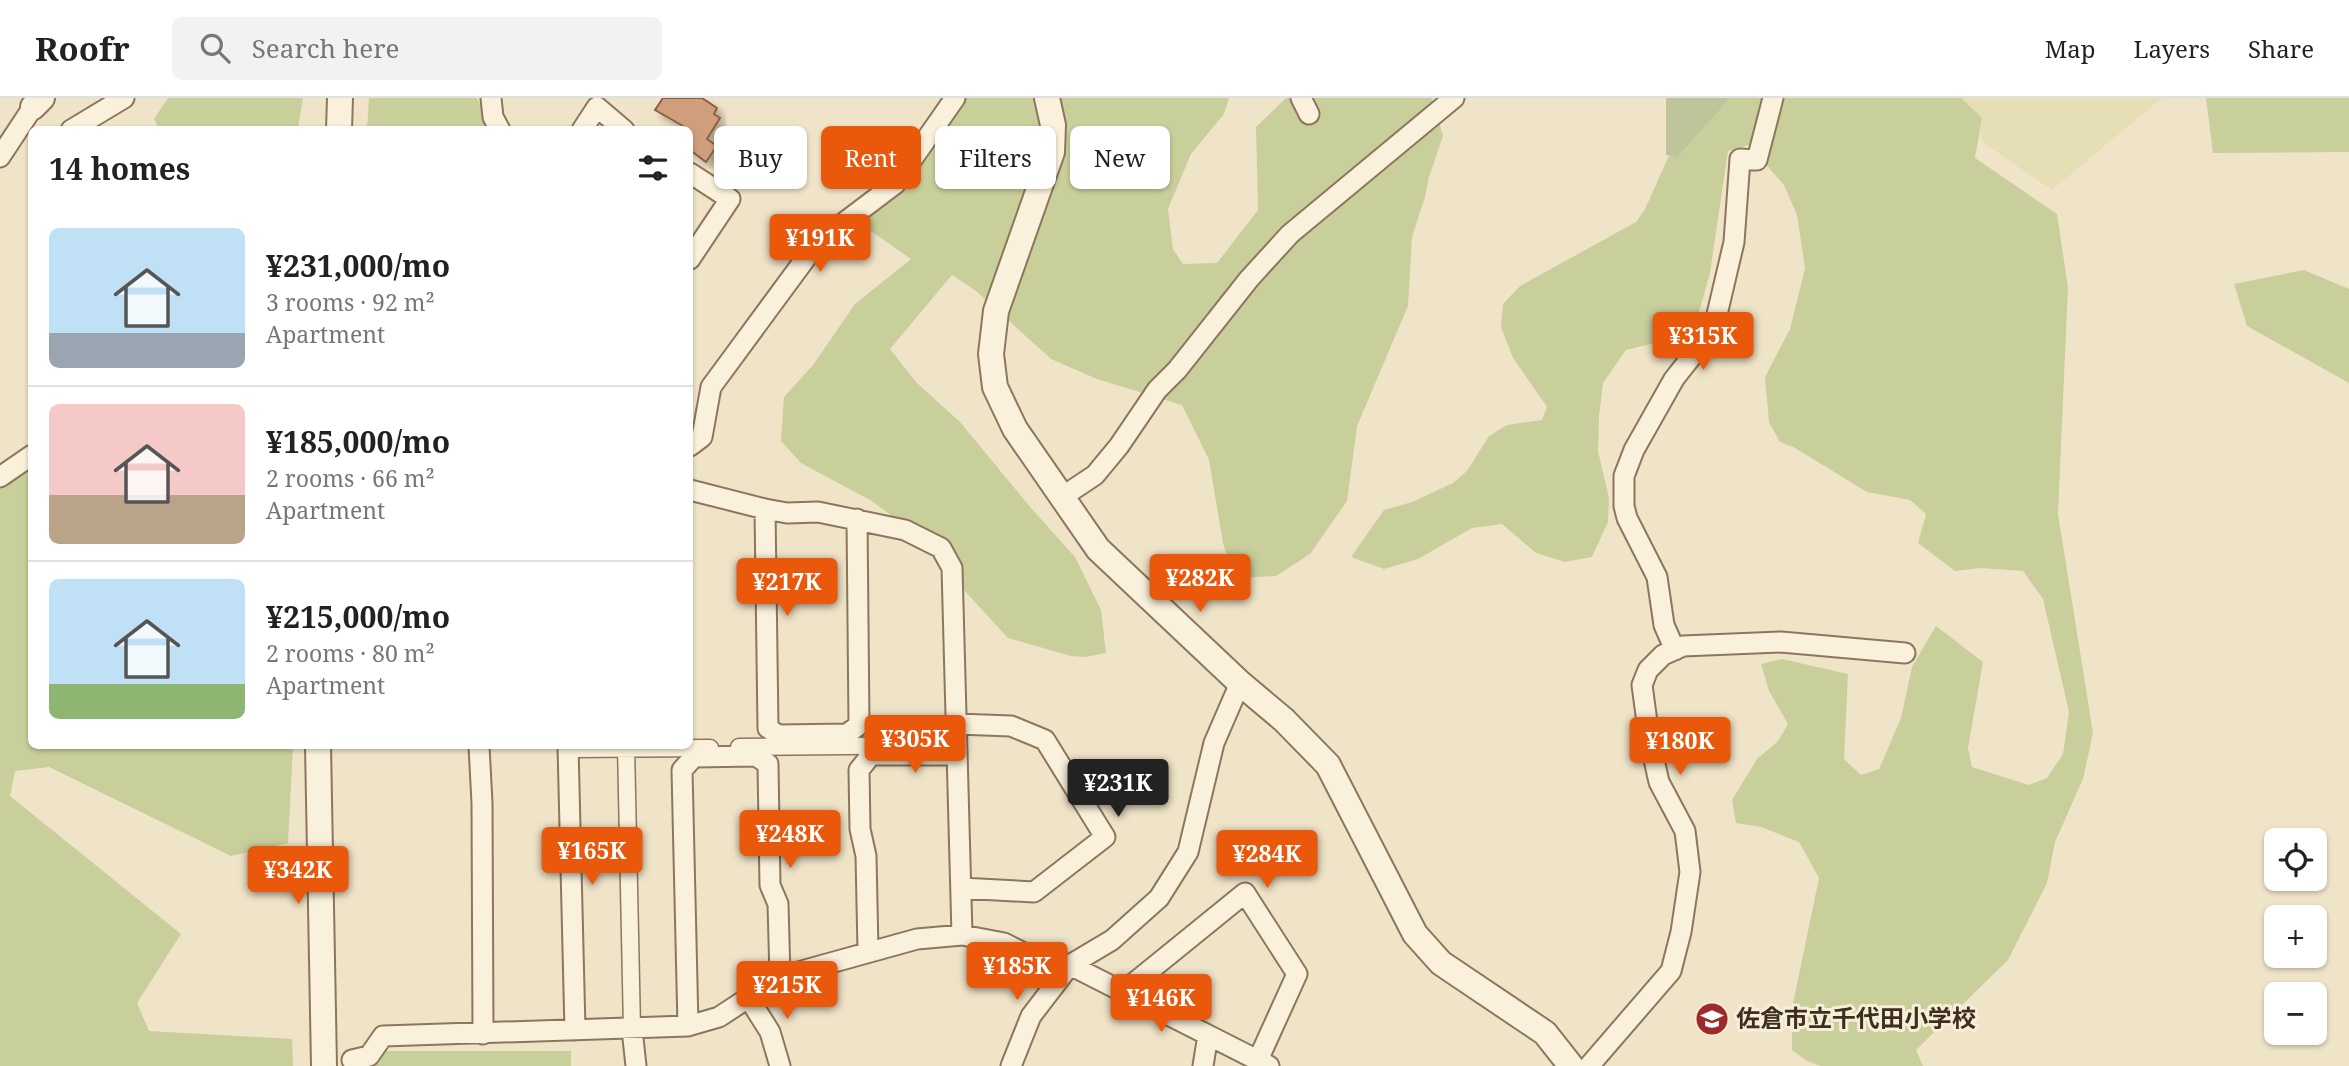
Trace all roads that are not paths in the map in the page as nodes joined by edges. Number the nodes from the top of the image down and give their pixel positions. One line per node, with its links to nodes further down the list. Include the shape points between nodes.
1 (124, 98): 9 (street)
2 (341, 98): 10 (street)
3 (491, 98): 11 (street)
4 (955, 98): 17 (street, via 895,184 817,243 711,387 702,437)
5 (1047, 98): 21 (street, via 1052,152 996,311 991,354 995,387 1015,429)
6 (1454, 98): 21 (street, via 1290,234 1157,390 1095,475)
7 (1773, 98): 24 (street, via 1757,160 1740,159 1734,242 1715,323 1674,379 1634,450 1625,476 1627,518 1657,577 1664,625)
8 (38, 102): 14 (street)
9 (78, 126)
10 (339, 126)
11 (498, 126)
12 (585, 126): 13 (street, via 597,107)
13 (619, 126)
14 (0, 157)
15 (693, 175): 16 (street, via 730,199)
16 (693, 254)
17 (693, 444)
18 (28, 458): 19 (street)
19 (0, 477)
20 (693, 491): 22 (street)
21 (1062, 497): 26 (street, via 1098,549)
22 (765, 509): 23 (street); 23 (street, via 768,727 778,735 847,733 859,725)
23 (857, 519): 27 (street, via 905,530 941,548 952,568)
24 (1675, 650): 25 (street, via 1781,642); 54 (street, via 1648,670 1642,685 1659,782 1685,831 1690,872 1681,932 1671,971)
25 (1905, 653)
26 (1240, 683): 37 (street, via 1213,743 1188,852 1160,898 1112,940); 53 (street, via 1328,765 1415,934 1441,963 1545,1033)
27 (957, 724): 33 (street); 34 (street, via 1011,726 1045,740 1105,837 1034,892)
28 (693, 748): 33 (street)
29 (318, 749): 48 (street)
30 (479, 749): 44 (street)
31 (568, 749): 43 (street)
32 (626, 749): 42 (street)
33 (957, 750): 34 (street); 36 (street, via 871,755 859,770)
34 (961, 888): 35 (street)
35 (962, 935): 36 (street, via 917,939); 37 (street, via 1004,943 1046,964)
36 (868, 951): 38 (street)
37 (1070, 965): 39 (street); 51 (street, via 1031,1016)
38 (780, 977): 40 (street); 41 (street, via 778,904 770,885 768,764 756,756 694,757 682,770)
39 (1123, 992): 45 (street); 47 (street, via 1245,892 1297,974)
40 (748, 997): 41 (street, via 719,1017); 50 (street, via 770,1032)
41 (688, 1026): 42 (street)
42 (632, 1029): 43 (street); 49 (street)
43 (575, 1030): 44 (street)
44 (483, 1034): 46 (street, via 383,1036 369,1056)
45 (1208, 1035): 47 (street); 52 (street)
46 (352, 1060)
47 (1264, 1063)
48 (324, 1066)
49 (636, 1066)
50 (780, 1066)
51 (1011, 1066)
52 (1202, 1066)
53 (1571, 1066)
54 (1589, 1066)

